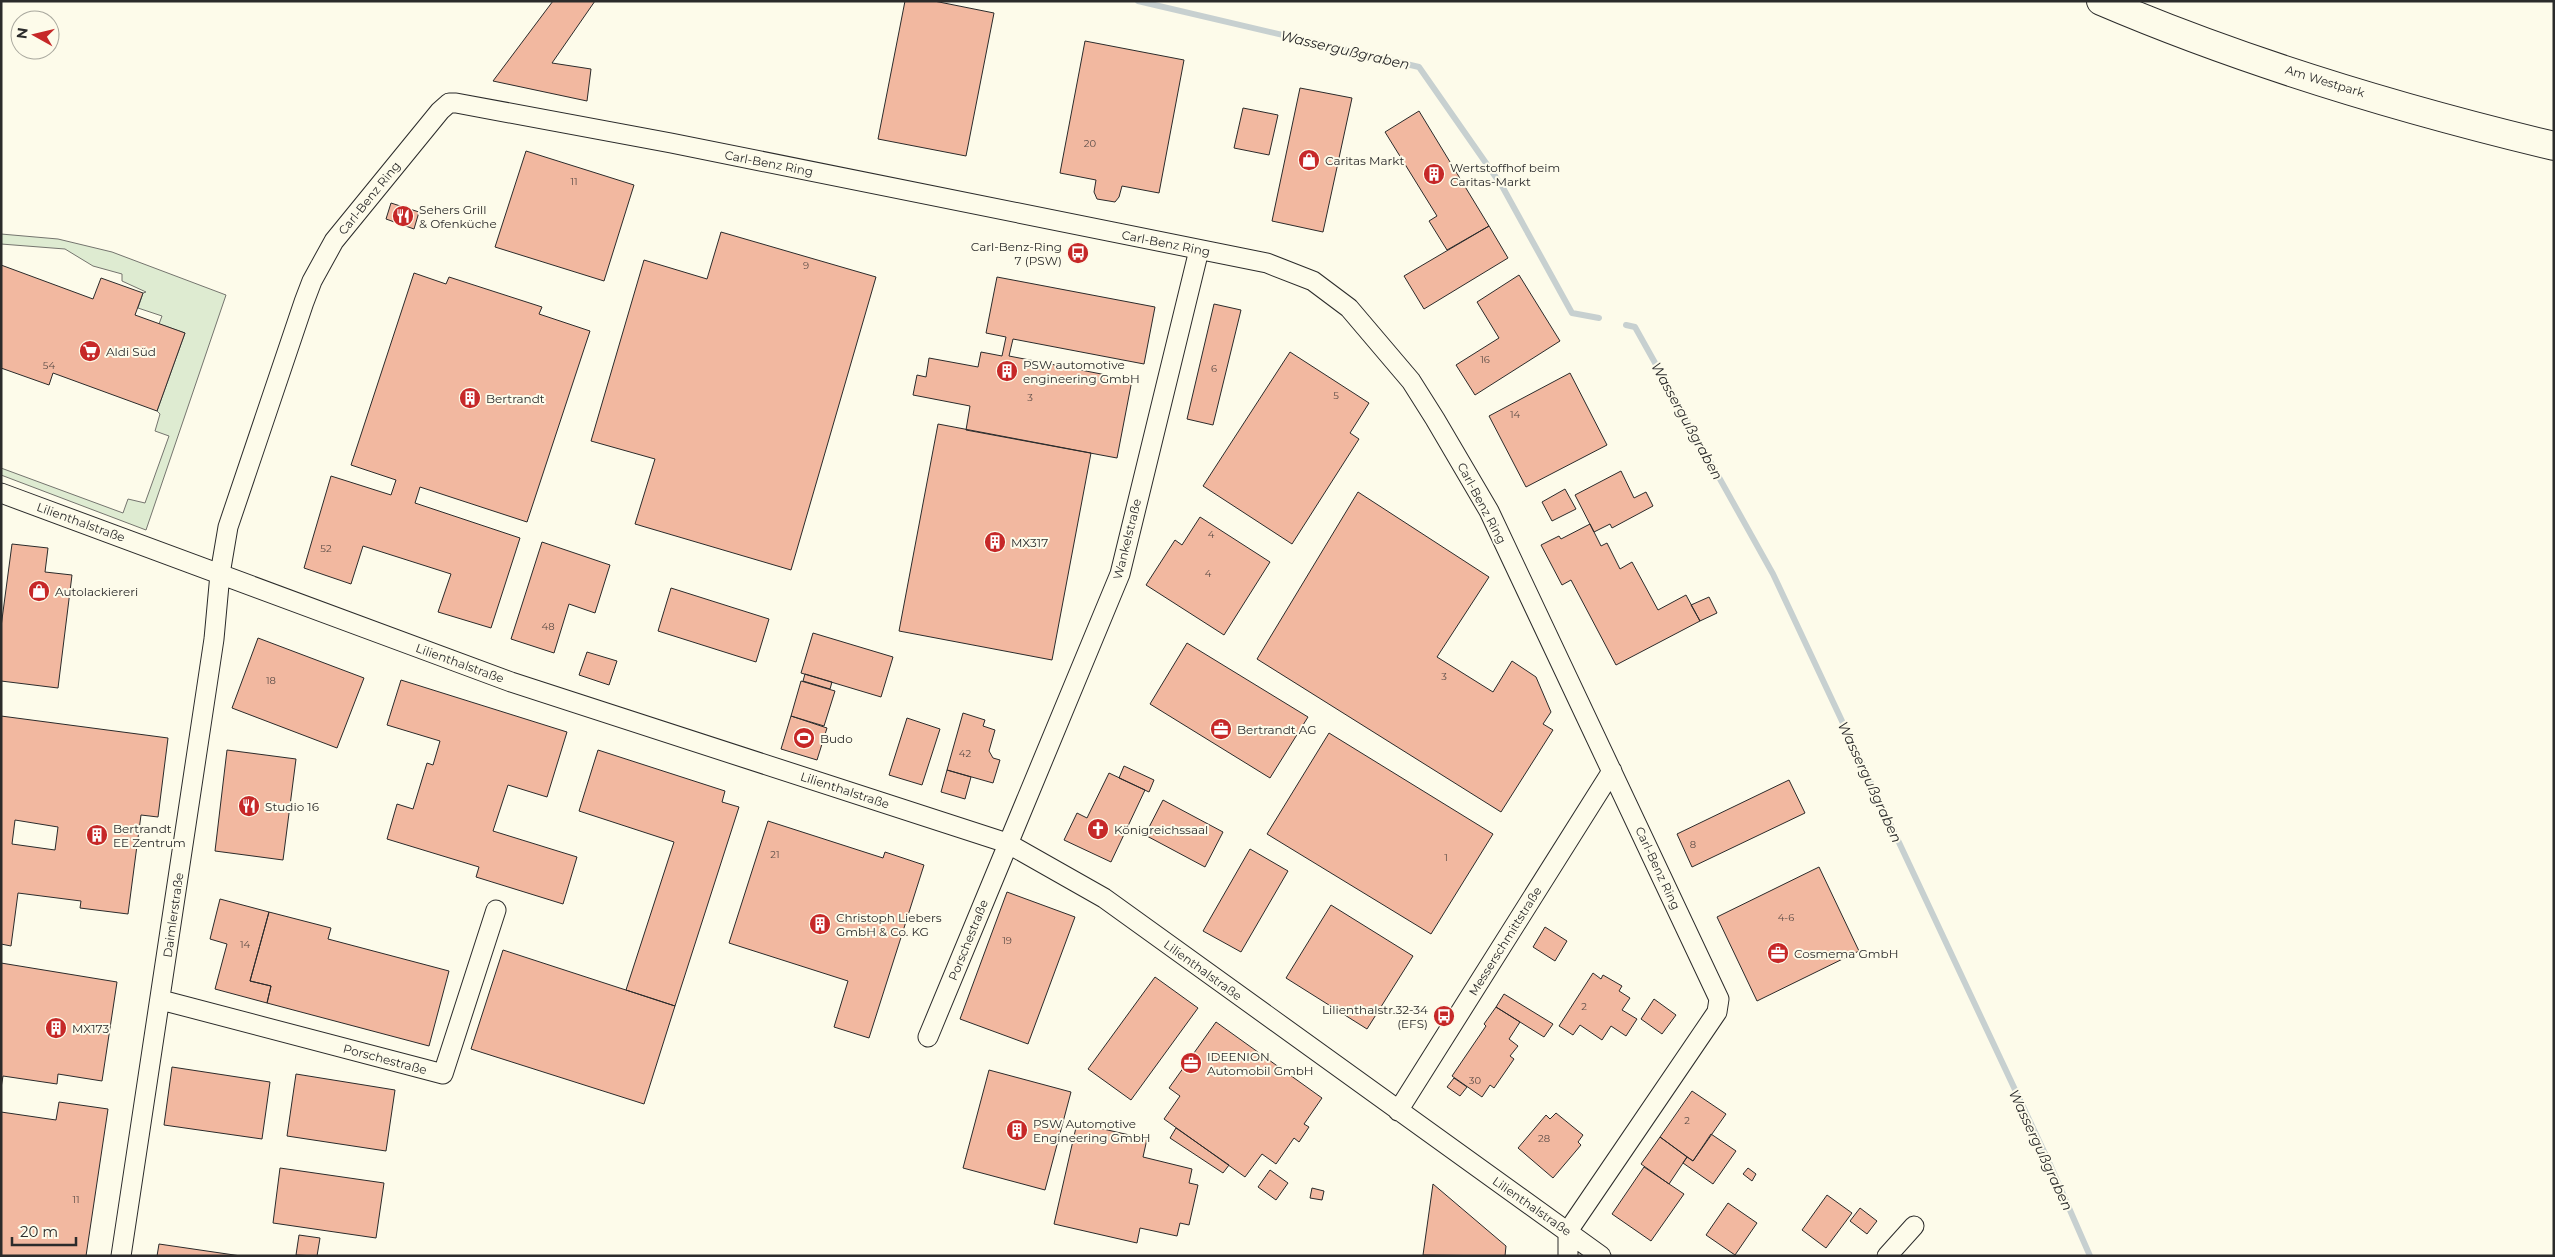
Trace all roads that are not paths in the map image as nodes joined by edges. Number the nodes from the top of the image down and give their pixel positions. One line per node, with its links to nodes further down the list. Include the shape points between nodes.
1 (2101, 1): 2 (main road, Am Westpark, via 2298,74)
2 (2554, 146)
3 (1199, 250): 5 (street, Carl-Benz Ring, via 661,142 449,103 334,241 312,281 228,527); 6 (street, Carl-Benz Ring, via 1266,263 1313,281 1349,308 1401,368 1489,511); 7 (street, Wankelstraße, via 1120,574)
4 (1, 493): 5 (street, Lilienthalstraße)
5 (220, 574): 7 (street, Lilienthalstraße, via 511,682); 9 (street, Daimlerstraße, via 214,639)
6 (1612, 771): 11 (street, Messerschmittstraße); 13 (street, Carl-Benz Ring, via 1719,999 1719,1007)
7 (1008, 843): 10 (street, Porschestraße); 11 (street, Lilienthalstraße, via 1104,898)
8 (496, 910): 9 (street, Porschestraße, via 443,1074)
9 (160, 1000): 14 (street, Daimlerstraße)
10 (928, 1038)
11 (1398, 1111): 13 (street, Lilienthalstraße)
12 (1914, 1226): 17 (street)
13 (1568, 1231): 15 (street); 16 (street, Lilienthalstraße)
14 (121, 1256)
15 (1568, 1256)
16 (1601, 1256)
17 (1887, 1256)

